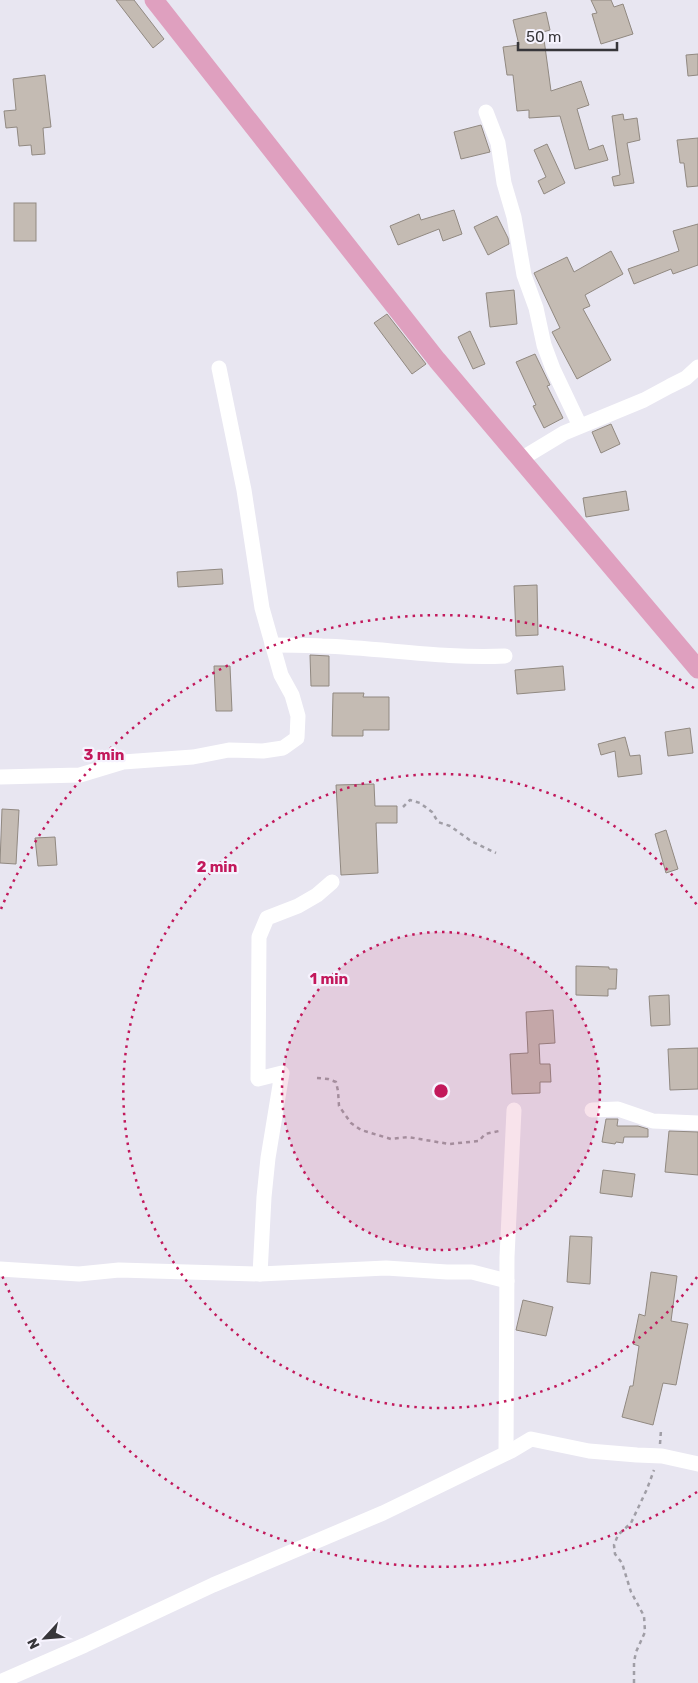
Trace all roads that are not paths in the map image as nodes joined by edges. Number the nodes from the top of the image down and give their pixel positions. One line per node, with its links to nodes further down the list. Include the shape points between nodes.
1 (154, 0): 6 (main road, via 437,360)
2 (486, 112): 5 (street, via 498,143 524,275 544,345)
3 (219, 368): 7 (street, via 244,490 262,608)
4 (698, 368): 5 (street, via 644,400)
5 (580, 426): 6 (street)
6 (521, 459): 9 (main road)
7 (272, 645): 8 (street); 10 (street, via 298,716 297,738 283,748 229,750 193,757 123,762 80,775)
8 (505, 656)
9 (698, 669)
10 (0, 777)
11 (332, 882): 16 (street, via 298,906 267,918 259,937 258,1079 282,1073 268,1158)
12 (514, 1110): 17 (street)
13 (592, 1110): 14 (street, via 618,1109 653,1121)
14 (698, 1124)
15 (0, 1269): 16 (street, via 79,1274 119,1270)
16 (260, 1274): 17 (street, via 386,1268 472,1272)
17 (507, 1281): 18 (street)
18 (506, 1453): 19 (street, via 531,1439 589,1451 662,1456); 20 (street, via 383,1513 213,1585)
19 (698, 1464)
20 (0, 1682)

